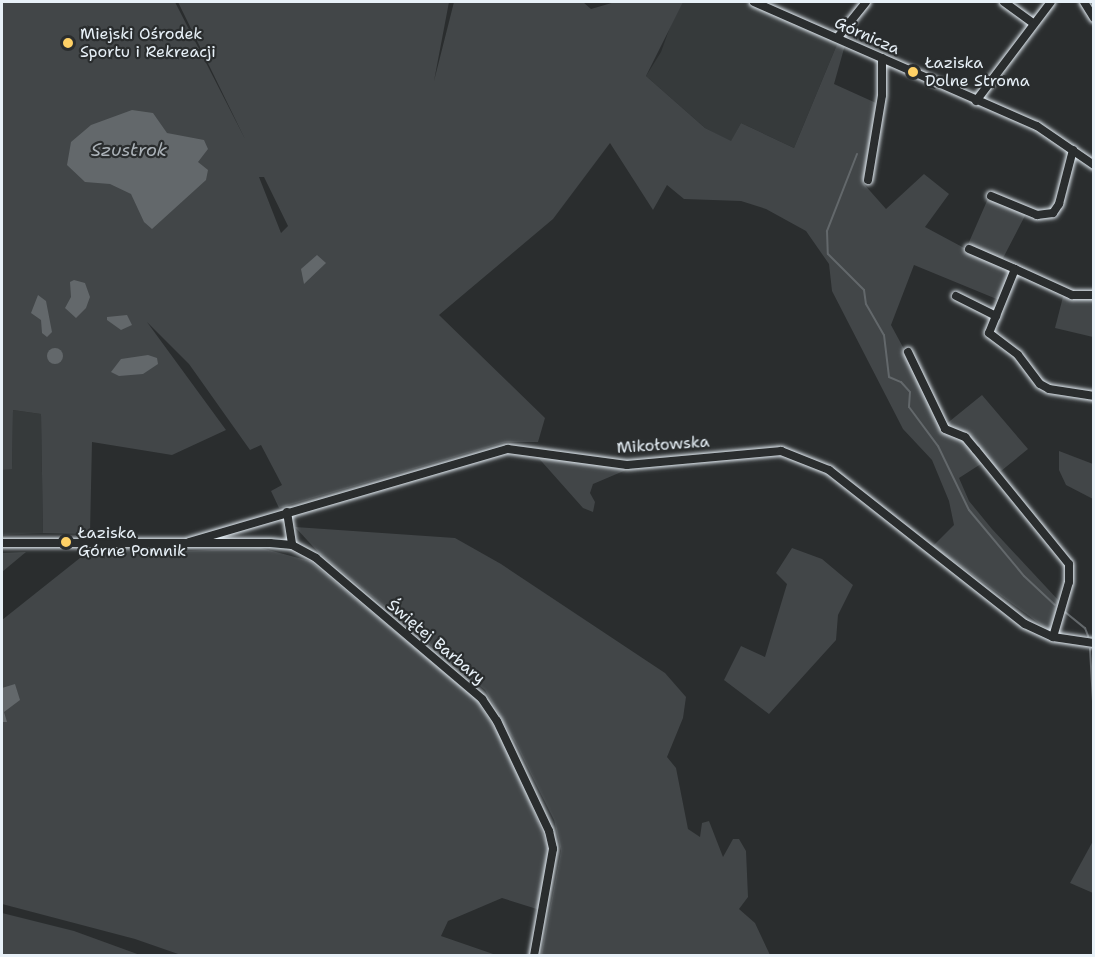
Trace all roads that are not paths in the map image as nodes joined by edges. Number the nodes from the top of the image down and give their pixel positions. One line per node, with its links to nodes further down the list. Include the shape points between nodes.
1 (754, 2): 8 (street, Górnicza)
2 (866, 2): 8 (street)
3 (1004, 2): 7 (street)
4 (1051, 2): 7 (street)
5 (1084, 2): 6 (street)
6 (1094, 18)
7 (1034, 24): 10 (street)
8 (838, 37): 9 (street, Górnicza)
9 (882, 58): 10 (street, Górnicza); 13 (street, via 882,94)
10 (976, 100): 11 (street, Górnicza, via 1043,129)
11 (1073, 150): 12 (street, Górnicza); 14 (street, via 1053,213 1037,215)
12 (1094, 165)
13 (868, 180)
14 (991, 196)
15 (969, 249): 16 (street)
16 (1015, 269): 17 (street, via 1072,295); 19 (street)
17 (1094, 295)
18 (956, 296): 19 (street)
19 (996, 316): 21 (street, via 989,333 1018,356 1040,384)
20 (908, 352): 26 (street, via 945,429 964,438 976,450 1069,564 1069,582)
21 (1094, 396)
22 (287, 512): 23 (street, Mikołowska); 25 (street); 26 (street, Mikołowska, via 508,449 627,465 780,451 802,456 829,470 1025,624)
23 (189, 542): 24 (street); 25 (street, Świętej Barbary)
24 (2, 543)
25 (292, 545): 28 (street, Świętej Barbary, via 316,558 482,699 497,721 549,831 553,849)
26 (1053, 637): 27 (street, Mikołowska)
27 (1094, 643)
28 (534, 956)

